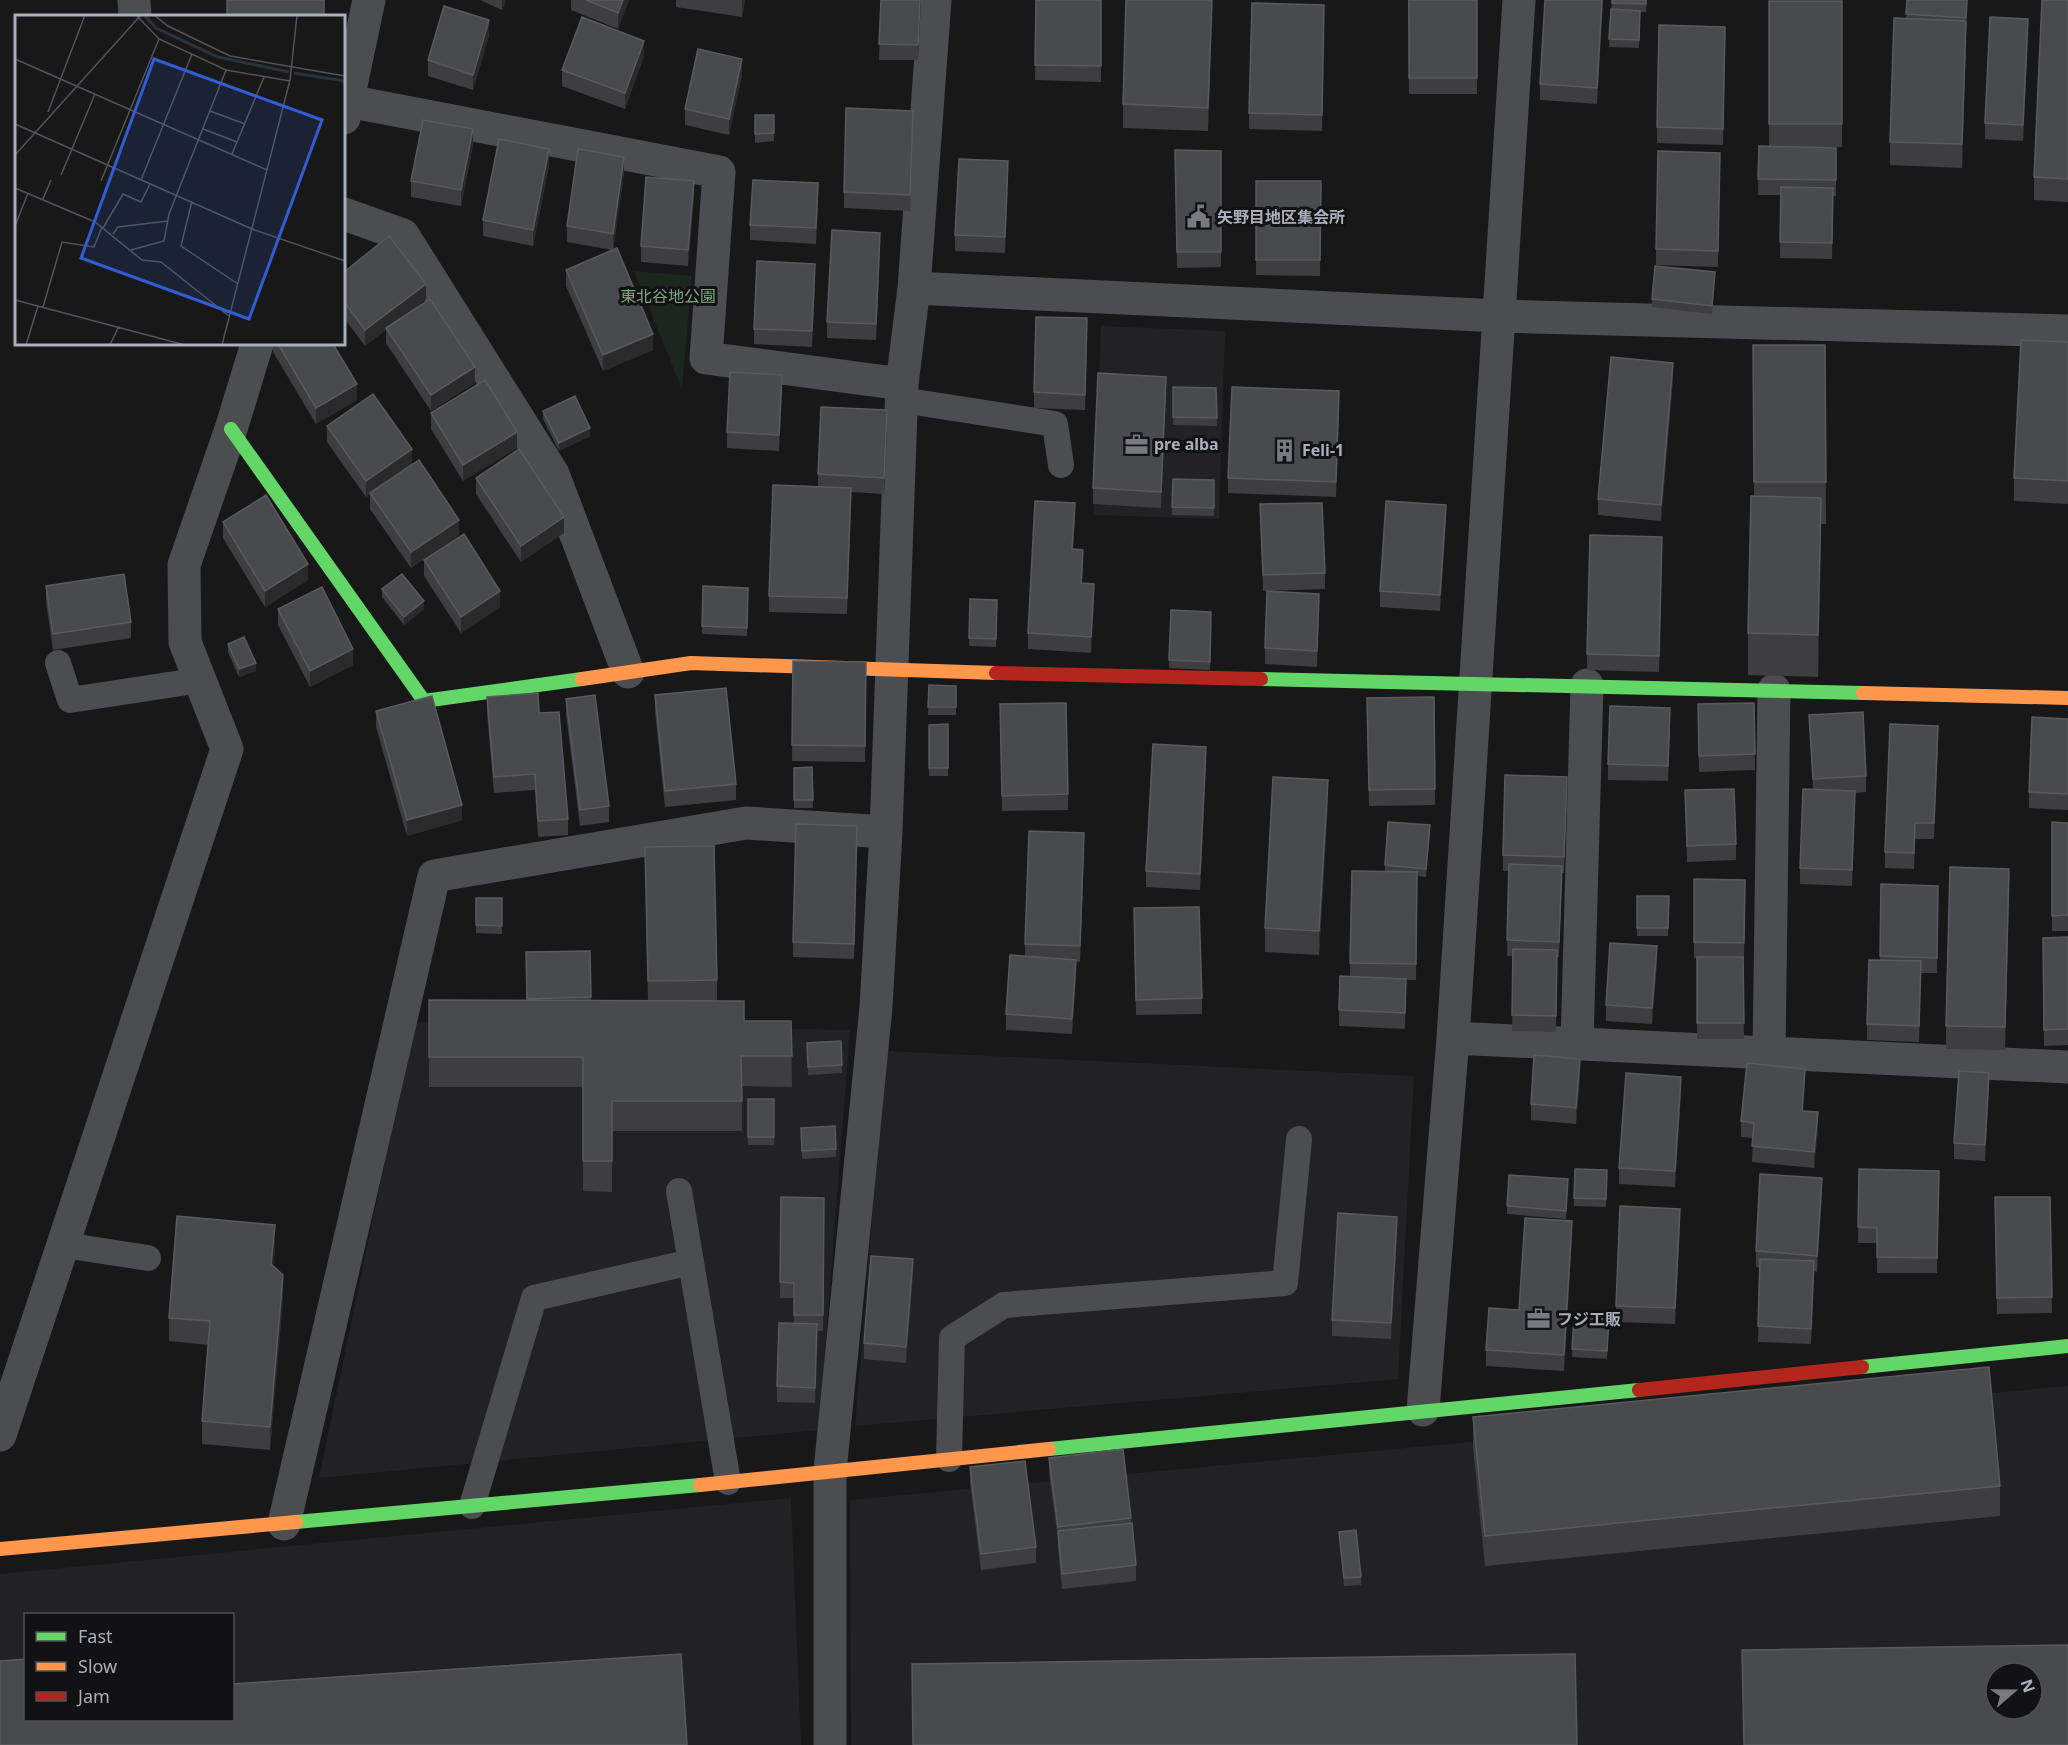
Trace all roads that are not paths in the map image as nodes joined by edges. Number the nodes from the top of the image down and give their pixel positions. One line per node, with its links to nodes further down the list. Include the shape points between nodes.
1 (134, 0): 5 (street)
2 (369, 0): 6 (street)
3 (935, 0): 8 (street)
4 (1519, 0): 9 (street)
5 (135, 15)
6 (346, 99): 12 (street, via 719,172 706,358)
7 (345, 214): 17 (street, via 403,235 547,464)
8 (914, 288): 9 (street); 12 (street)
9 (1500, 316): 10 (street); 19 (street)
10 (2068, 331)
11 (257, 345): 13 (street)
12 (902, 392): 14 (lane, via 1055,424); 16 (street)
13 (231, 429): 17 (street, via 424,701); 18 (street, via 184,565 185,642)
14 (1061, 465)
15 (58, 663): 18 (lane, via 70,700)
16 (890, 670): 17 (street, via 691,663); 19 (street); 23 (street)
17 (628, 672)
18 (201, 680): 30 (street, via 227,749)
19 (1475, 683): 20 (street); 24 (street)
20 (1587, 685): 21 (street); 25 (street)
21 (1774, 690): 22 (street); 26 (street)
22 (2068, 698)
23 (886, 832): 37 (street, via 876,1007); 40 (street, via 746,823 434,876)
24 (1453, 1038): 25 (street); 34 (street)
25 (1577, 1044): 26 (street)
26 (1769, 1053): 27 (street)
27 (2068, 1067)
28 (1299, 1139): 36 (lane, via 1285,1283 1004,1305 952,1338)
29 (679, 1191): 32 (lane)
30 (64, 1245): 31 (lane); 35 (street)
31 (148, 1258)
32 (691, 1262): 38 (lane); 39 (lane, via 534,1298)
33 (2068, 1347): 34 (street)
34 (1423, 1410): 36 (street)
35 (0, 1435)
36 (949, 1459): 37 (street)
37 (830, 1471): 38 (street); 42 (street)
38 (728, 1482): 39 (street)
39 (472, 1506): 40 (street)
40 (284, 1524): 41 (street)
41 (0, 1549)
42 (830, 1745)

